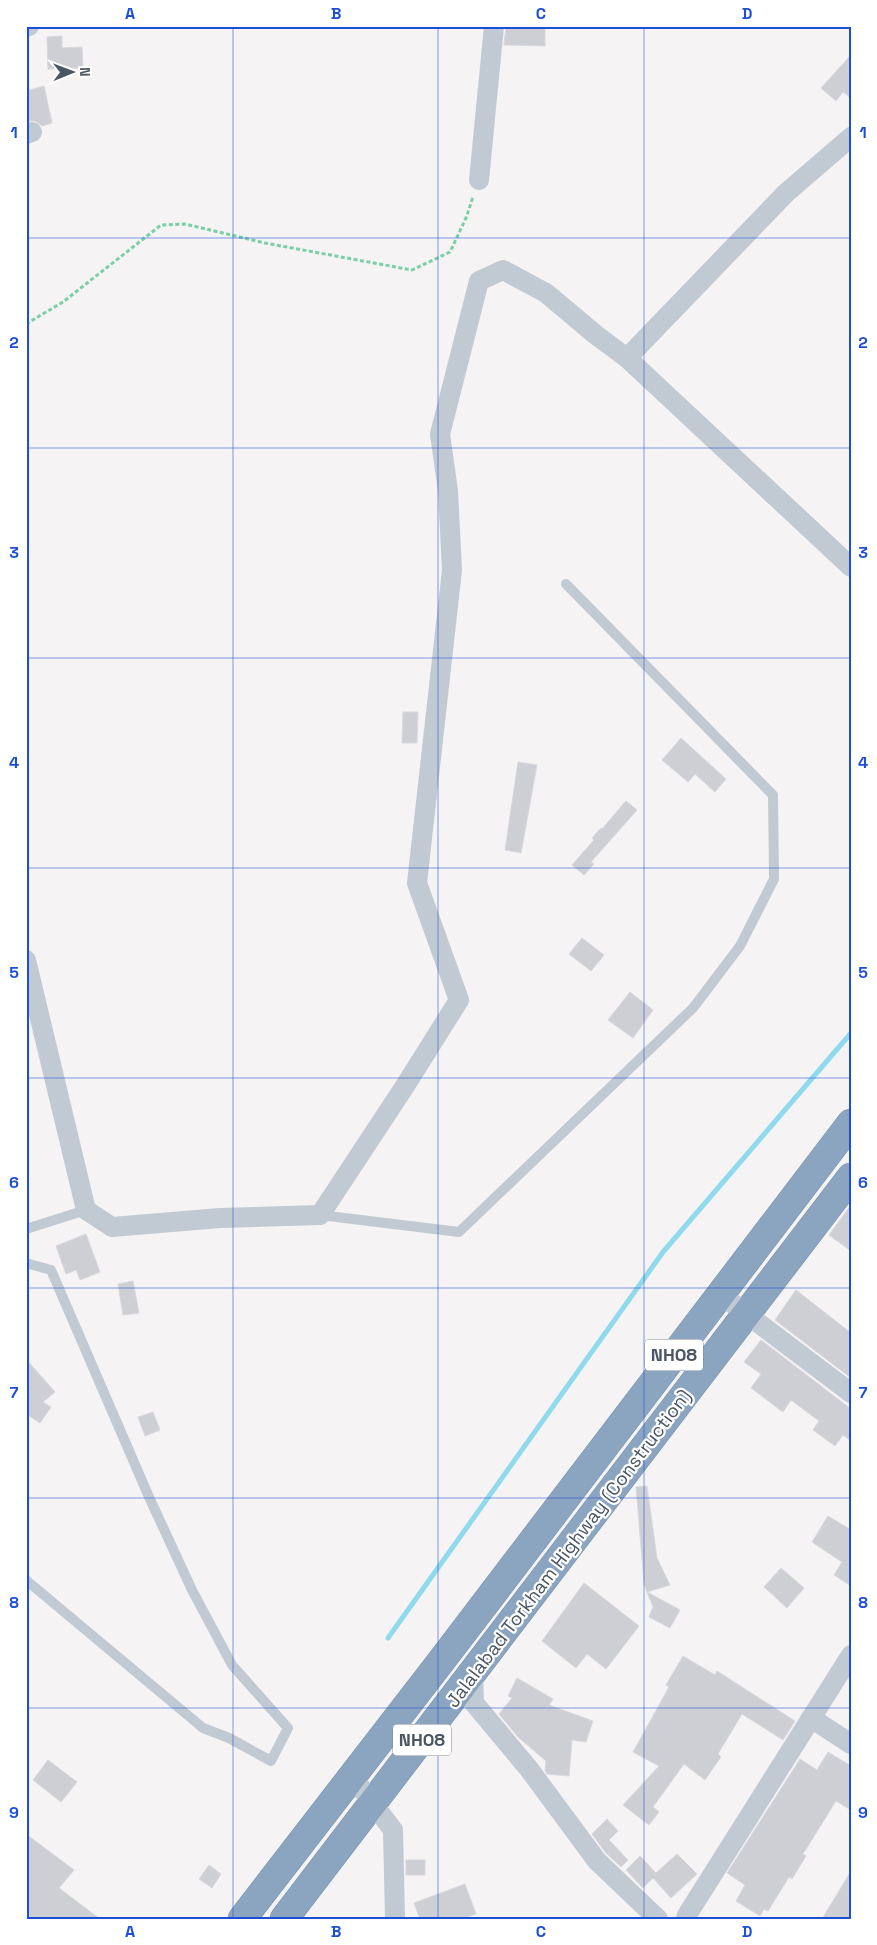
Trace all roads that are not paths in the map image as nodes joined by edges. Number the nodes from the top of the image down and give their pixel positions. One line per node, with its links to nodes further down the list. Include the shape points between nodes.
1 (494, 26): 3 (street)
2 (851, 137): 4 (street, via 786,193)
3 (479, 180)
4 (627, 358): 5 (street); 11 (street, via 546,293 502,270 479,281 440,434 448,490 452,570 417,883 459,1000)
5 (851, 567)
6 (566, 584): 11 (lane, via 773,795 774,880 740,946 693,1008 458,1232)
7 (26, 960): 10 (street)
8 (847, 1133): 14 (highway, NH08)
9 (851, 1177): 15 (highway, Jalalabad Torkham Highway (Construction) / NH08)
10 (86, 1210): 11 (street, via 112,1227 220,1218); 12 (lane)
11 (320, 1215)
12 (26, 1229)
13 (26, 1263): 18 (lane, via 51,1270 192,1590 232,1665 288,1728 271,1761 203,1728)
14 (720, 1294): 15 (street); 19 (highway, NH08)
15 (747, 1313): 16 (street); 17 (highway, Jalalabad Torkham Highway (Construction) / NH08)
16 (851, 1393)
17 (559, 1560): 19 (highway, NH08); 21 (highway, Jalalabad Torkham Highway (Construction) / NH08)
18 (26, 1580)
19 (497, 1588): 24 (highway, NH08)
20 (851, 1655): 22 (street)
21 (474, 1672): 25 (highway, Jalalabad Torkham Highway (Construction) / NH08); 29 (street, via 474,1703 529,1769 597,1861)
22 (810, 1718): 23 (street); 30 (street)
23 (851, 1744)
24 (352, 1776): 25 (street); 26 (highway, NH08)
25 (373, 1802): 27 (highway, Jalalabad Torkham Highway (Construction) / NH08); 28 (street, via 393,1830)
26 (242, 1919)
27 (284, 1919)
28 (395, 1919)
29 (658, 1919)
30 (686, 1919)

